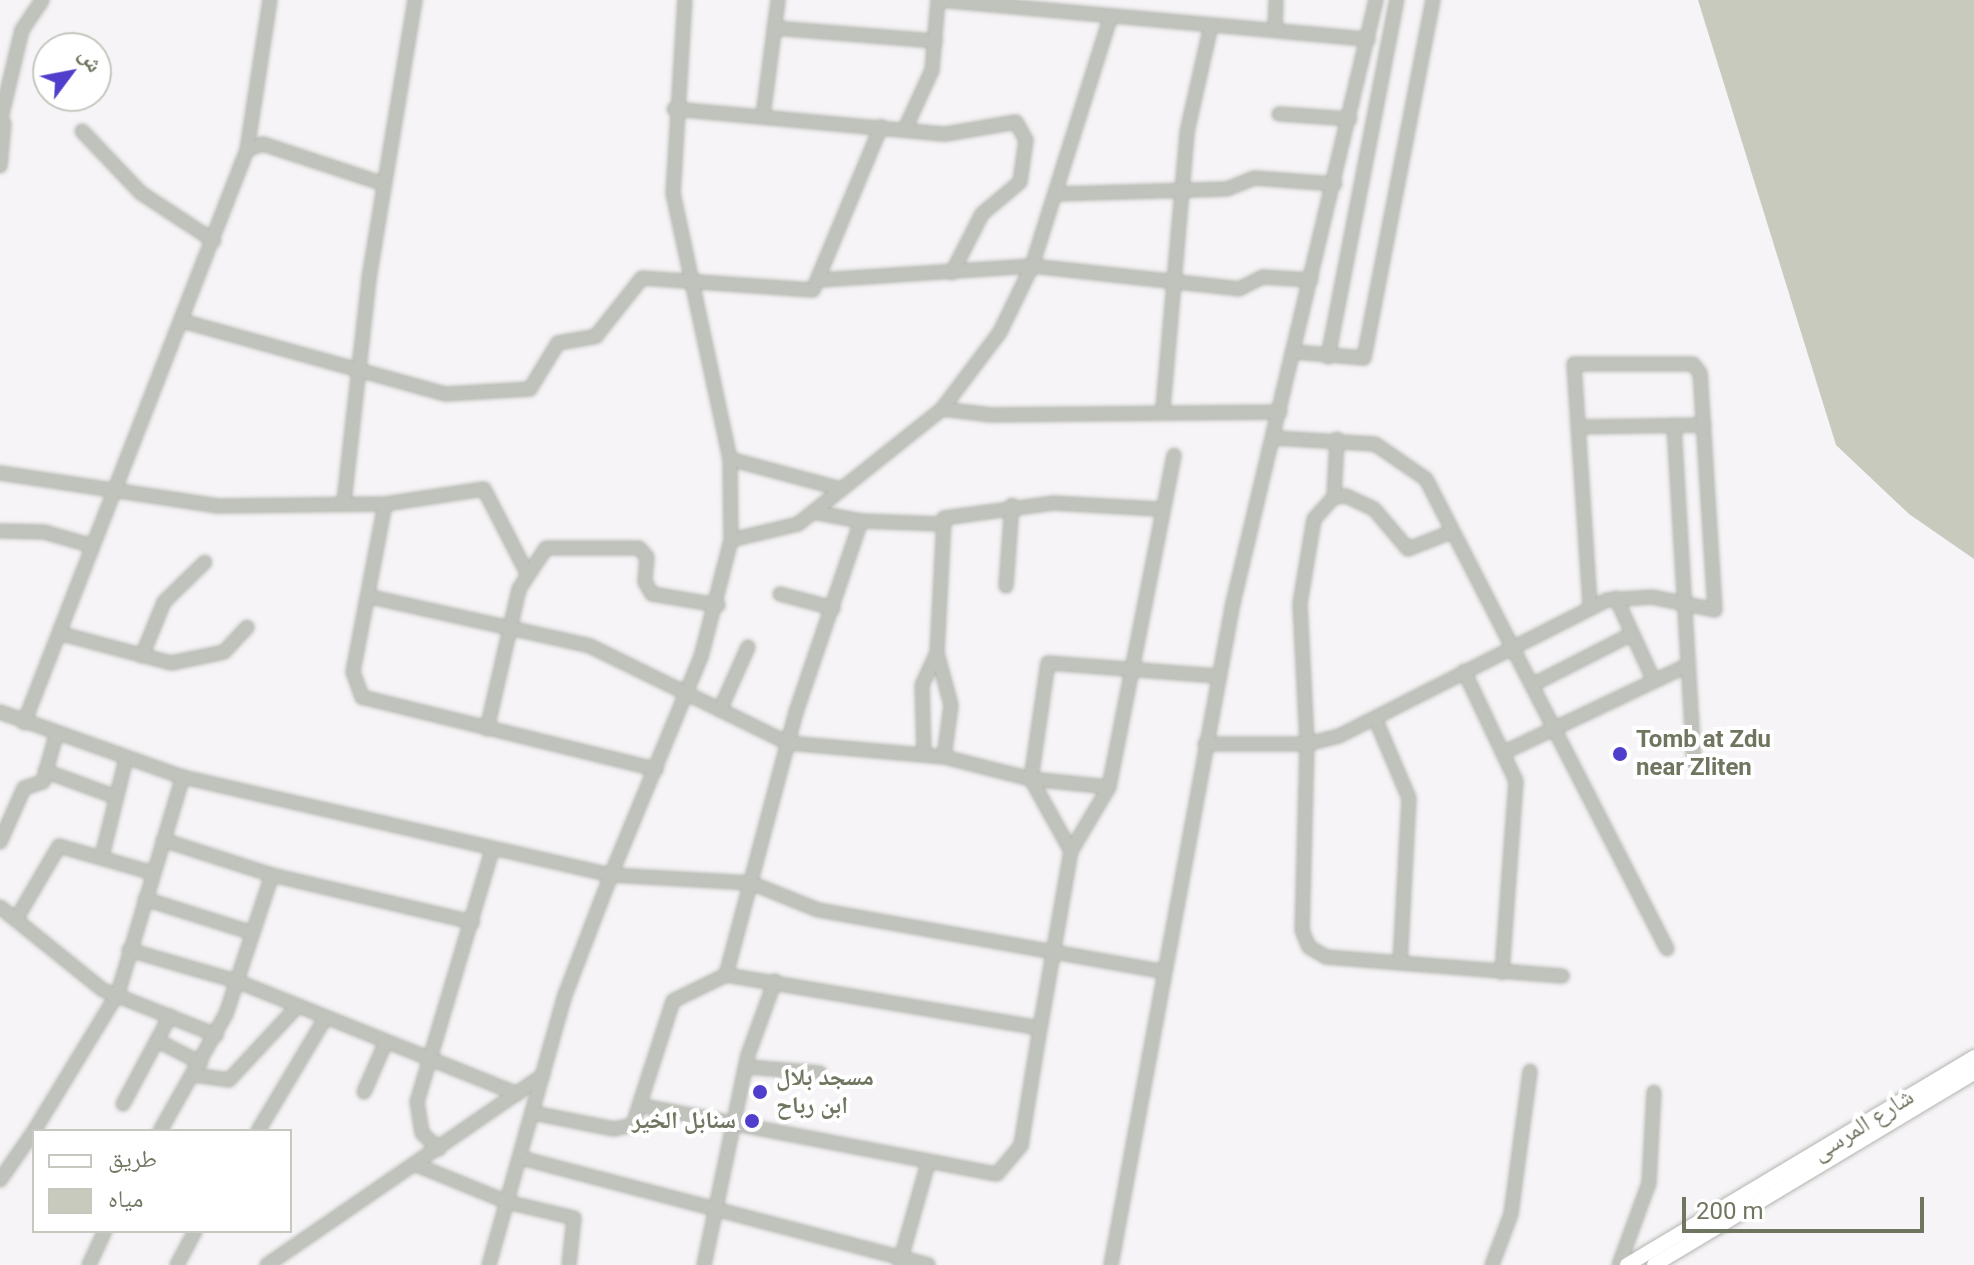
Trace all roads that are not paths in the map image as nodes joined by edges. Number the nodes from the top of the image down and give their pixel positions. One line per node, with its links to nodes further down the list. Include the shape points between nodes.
1 (42, 0): 22 (street, via 19,42)
2 (270, 0): 26 (street)
3 (415, 0): 28 (street)
4 (685, 0): 18 (street)
5 (778, 0): 13 (street)
6 (938, 0): 11 (street); 17 (street)
7 (1276, 0): 15 (street)
8 (1376, 0): 16 (street)
9 (1397, 0): 41 (street)
10 (1433, 0): 41 (street, via 1364,358)
11 (1068, 6): 12 (street)
12 (1110, 19): 14 (street); 31 (street)
13 (774, 28): 17 (street); 20 (street)
14 (1210, 30): 15 (street); 30 (street, via 1192,94)
15 (1275, 30): 16 (street)
16 (1368, 39): 21 (street)
17 (935, 41): 24 (street, via 926,90)
18 (674, 109): 20 (street); 35 (street, via 673,194)
19 (1279, 114): 21 (street)
20 (763, 116): 23 (street)
21 (1350, 119): 29 (street)
22 (2, 123): 27 (street)
23 (881, 127): 24 (street); 36 (street)
24 (905, 129): 34 (street, via 946,134 1009,121 1025,134 1020,182 982,214)
25 (82, 131): 32 (street, via 165,213)
26 (247, 150): 28 (street, via 263,144); 32 (street)
27 (0, 166)
28 (384, 184): 42 (street)
29 (1335, 184): 30 (street, via 1254,178 1233,188); 37 (street)
30 (1184, 192): 31 (street); 38 (street)
31 (1058, 194): 33 (street)
32 (214, 241): 39 (street)
33 (1032, 266): 34 (street); 38 (street); 44 (street, via 1000,332)
34 (952, 273): 36 (street)
35 (688, 279): 36 (street, via 801,294); 42 (street, via 634,282 596,336 558,343 530,389 446,394); 52 (street)
36 (820, 280)
37 (1311, 280): 38 (street, via 1263,277 1239,289); 40 (street)
38 (1178, 281): 43 (street)
39 (182, 321): 42 (street); 54 (street)
40 (1295, 352): 41 (street); 45 (street)
41 (1328, 357)
42 (357, 369): 57 (street)
43 (1163, 408): 44 (street, via 992,415); 45 (street)
44 (942, 409): 55 (street)
45 (1280, 412): 49 (street)
46 (1674, 425): 47 (street); 48 (street); 74 (street)
47 (1704, 425): 48 (street, via 1693,364 1581,359 1573,366); 74 (street, via 1719,603 1711,611)
48 (1578, 427): 76 (street)
49 (1274, 438): 50 (street); 89 (street)
50 (1337, 439): 56 (street); 65 (street, via 1375,444 1412,464 1432,487)
51 (1174, 455): 60 (street)
52 (730, 459): 55 (street); 66 (street)
53 (0, 473): 54 (street)
54 (117, 488): 57 (street, via 232,507); 67 (street)
55 (841, 489): 61 (street)
56 (1334, 497): 65 (street, via 1374,509 1408,549); 102 (street, via 1314,519 1300,604)
57 (344, 502): 58 (street)
58 (385, 504): 69 (street, via 484,489); 72 (street)
59 (1012, 505): 60 (street); 63 (street, via 953,514); 70 (street)
60 (1159, 509): 87 (street)
61 (813, 512): 62 (street); 66 (street, via 777,531)
62 (861, 521): 63 (street); 77 (street)
63 (941, 524): 84 (street)
64 (0, 531): 67 (street, via 44,532)
65 (1449, 533): 82 (street)
66 (731, 540): 75 (street)
67 (93, 546): 80 (street)
68 (205, 562): 85 (street, via 164,602)
69 (526, 571): 75 (street, via 558,544 639,548 647,557 645,582 652,594); 79 (street)
70 (1006, 586)
71 (780, 594): 77 (street)
72 (371, 597): 79 (street); 97 (street, via 353,672 362,697)
73 (1616, 598): 74 (street); 76 (street); 81 (street)
74 (1684, 603): 86 (street)
75 (718, 605): 92 (street)
76 (1590, 606): 82 (street)
77 (833, 608): 100 (street)
78 (247, 627): 85 (street, via 221,653 171,663)
79 (507, 627): 92 (street, via 590,646); 97 (street)
80 (62, 634): 85 (street); 96 (street)
81 (1632, 634): 90 (street); 91 (street)
82 (1513, 644): 88 (street); 91 (street)
83 (748, 647): 93 (street)
84 (937, 653): 104 (street, via 922,685); 105 (street, via 951,696)
85 (142, 656)
86 (1688, 665): 90 (street); 107 (street)
87 (1133, 667): 89 (street); 111 (street, via 1048,663); 112 (street)
88 (1464, 671): 95 (street); 103 (street)
89 (1218, 676): 101 (street)
90 (1654, 681): 98 (street)
91 (1536, 683): 98 (street)
92 (686, 693): 93 (street); 108 (street)
93 (720, 710): 100 (street)
94 (0, 712): 96 (street)
95 (1375, 718): 102 (street); 131 (street, via 1409,798)
96 (24, 723): 99 (street)
97 (487, 729): 108 (street)
98 (1559, 729): 103 (street); 128 (street)
99 (56, 735): 106 (street); 109 (street)
100 (788, 743): 104 (street); 122 (street)
101 (1205, 744): 102 (street); 132 (street)
102 (1307, 744): 131 (street, via 1304,939 1326,957)
103 (1507, 751): 133 (street, via 1516,791)
104 (924, 755): 105 (street)
105 (944, 757): 111 (street)
106 (126, 759): 110 (street); 113 (street)
107 (1694, 763)
108 (656, 769): 121 (street)
109 (45, 771): 113 (street); 115 (street, via 41,784 24,788)
110 (183, 777): 114 (street); 116 (street)
111 (1031, 779): 112 (street); 117 (street)
112 (1109, 787): 117 (street)
113 (116, 797): 118 (street)
114 (163, 840): 119 (street); 120 (street)
115 (0, 842)
116 (492, 850): 121 (street); 126 (street)
117 (1071, 851): 130 (street)
118 (102, 856): 119 (street); 125 (street, via 59,846)
119 (153, 873): 123 (street)
120 (272, 875): 126 (street); 127 (street)
121 (611, 875): 122 (street); 153 (street)
122 (751, 883): 130 (street, via 818,910); 134 (street)
123 (145, 899): 127 (street); 129 (street)
124 (0, 907): 125 (street)
125 (18, 916): 138 (street, via 92,982)
126 (473, 922): 147 (street)
127 (253, 933): 137 (street)
128 (1667, 949)
129 (129, 950): 137 (street); 138 (street)
130 (1058, 954): 132 (street); 142 (street)
131 (1400, 963): 133 (street)
132 (1161, 971): 183 (street)
133 (1502, 972): 135 (street)
134 (726, 975): 136 (street); 158 (street, via 673,1001)
135 (1562, 976)
136 (775, 981): 142 (street); 148 (street)
137 (239, 982): 139 (street); 143 (street)
138 (118, 993): 140 (street); 161 (street)
139 (295, 1009): 141 (street); 149 (street, via 229,1080)
140 (170, 1016): 143 (street); 144 (street)
141 (323, 1022): 145 (street); 163 (street)
142 (1040, 1028): 167 (street, via 1016,1160 997,1174)
143 (216, 1035): 149 (street)
144 (158, 1041): 149 (street); 157 (street)
145 (385, 1044): 147 (street); 154 (street)
146 (1974, 1057): 185 (main road, شارع المرسى)
147 (430, 1059): 156 (street); 165 (street, via 418,1124)
148 (749, 1067): 151 (street); 160 (street)
149 (197, 1069): 162 (street)
150 (1530, 1071): 184 (street, via 1511,1214)
151 (820, 1073)
152 (1974, 1073): 175 (main road, شارع المرسى)
153 (543, 1075): 156 (street); 159 (street)
154 (364, 1092)
155 (1654, 1092): 185 (street, via 1649,1183)
156 (517, 1094): 165 (street)
157 (123, 1104)
158 (643, 1106): 159 (street, via 625,1129); 160 (street)
159 (533, 1113): 166 (street)
160 (733, 1128): 167 (street); 171 (street)
161 (37, 1129)
162 (161, 1129)
163 (259, 1129)
164 (32, 1136): 169 (street)
165 (439, 1149): 168 (street)
166 (521, 1158): 170 (street); 171 (street)
167 (928, 1163): 174 (street)
168 (414, 1164): 170 (street); 178 (street)
169 (0, 1180)
170 (507, 1202): 179 (street); 180 (street, via 574,1218)
171 (714, 1208): 174 (street); 181 (street)
172 (104, 1233): 176 (street)
173 (194, 1233): 177 (street)
174 (900, 1261): 182 (street)
175 (1659, 1264)
176 (89, 1265)
177 (177, 1265)
178 (267, 1265)
179 (489, 1265)
180 (569, 1265)
181 (704, 1265)
182 (928, 1265)
183 (1111, 1265)
184 (1492, 1265)
185 (1627, 1265)

